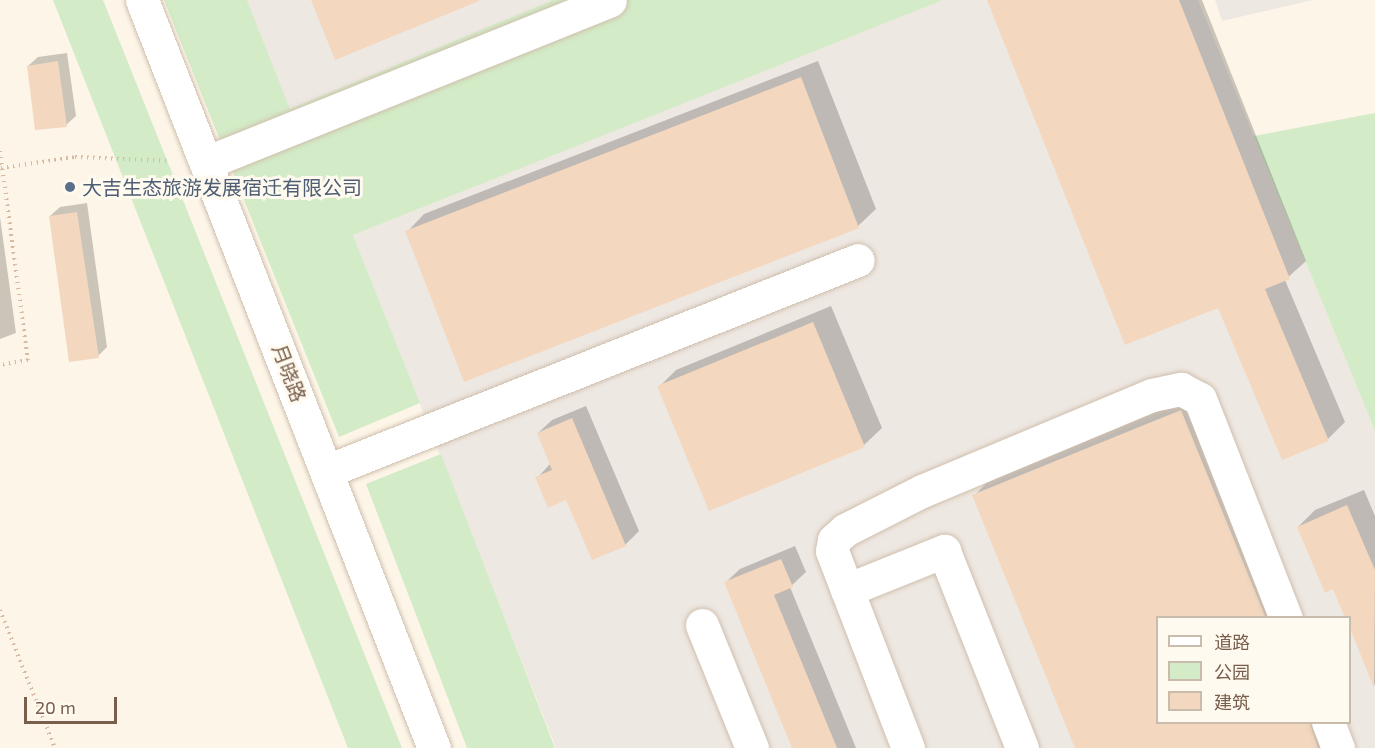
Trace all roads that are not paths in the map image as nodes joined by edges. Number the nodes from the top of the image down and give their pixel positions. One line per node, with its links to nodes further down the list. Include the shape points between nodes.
1 (142, 0): 3 (street, 月晓路)
2 (610, 0): 3 (street)
3 (208, 162): 5 (street, 月晓路)
4 (858, 260): 5 (street)
5 (327, 471): 10 (street, 月晓路)
6 (847, 590): 7 (street, via 832,552 834,540 845,530 933,486 1152,395 1180,389 1200,399); 12 (street); 13 (street, via 944,551)
7 (1285, 616)
8 (702, 625): 11 (street)
9 (1328, 724): 14 (street)
10 (434, 748)
11 (752, 748)
12 (908, 748)
13 (1022, 748)
14 (1338, 748)

